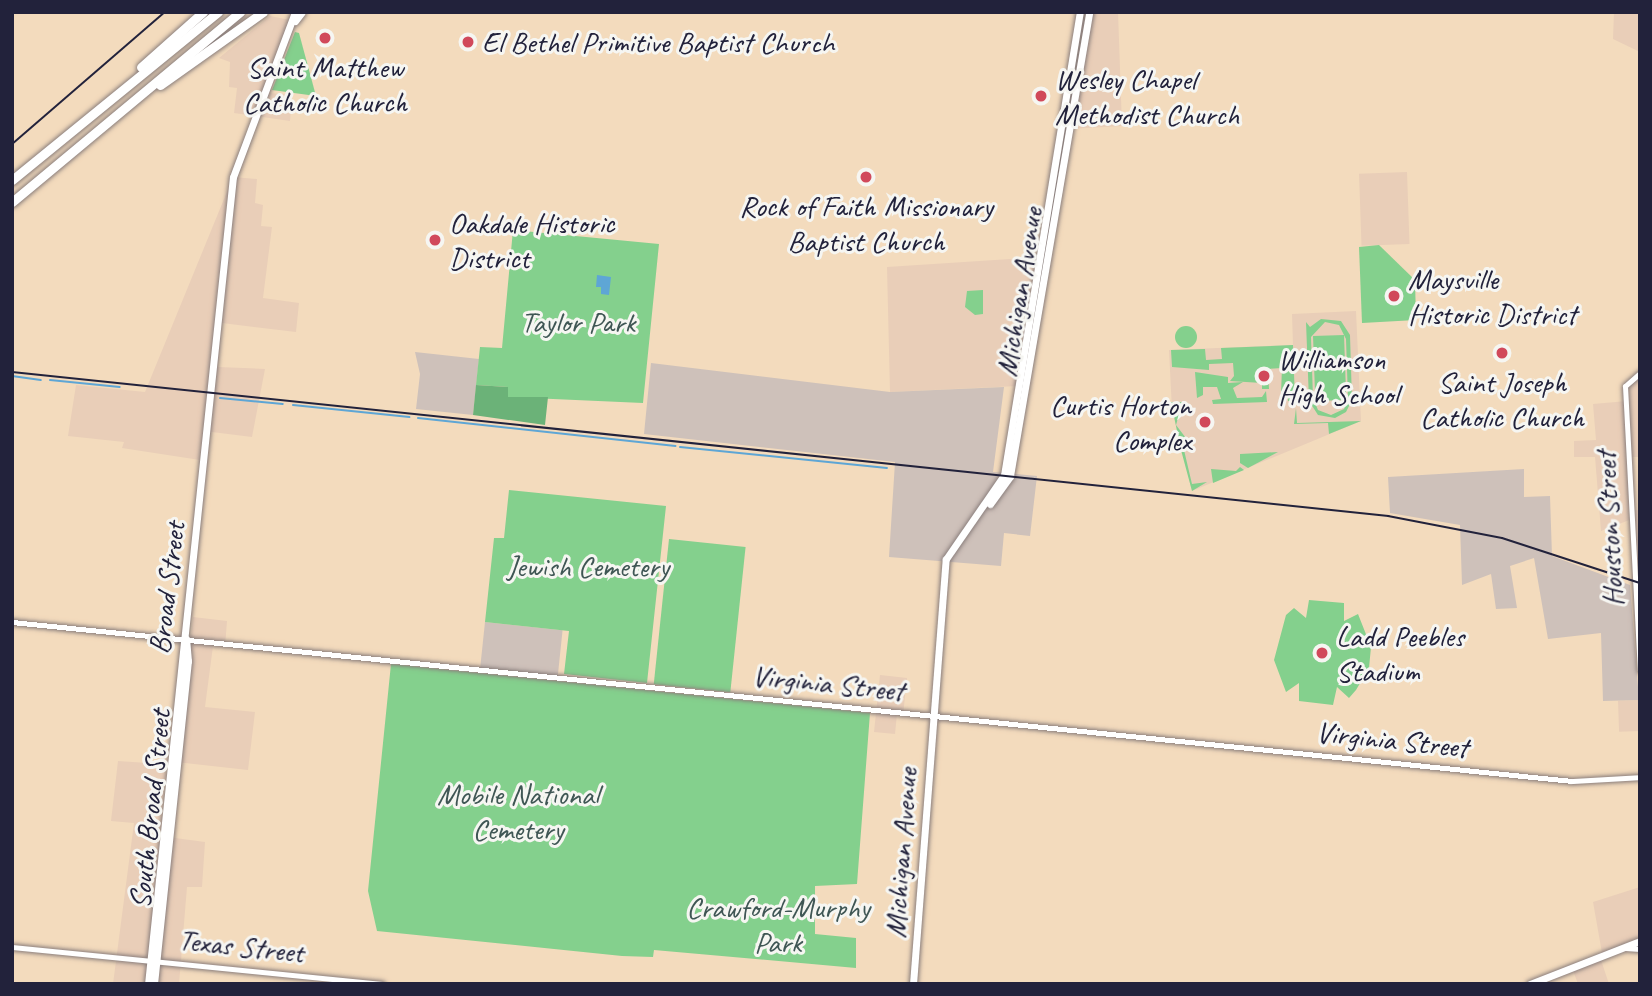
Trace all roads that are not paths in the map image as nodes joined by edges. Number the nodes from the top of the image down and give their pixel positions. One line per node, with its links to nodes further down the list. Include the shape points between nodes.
1 (203, 12): 9 (highway, via 131,76)
2 (218, 12): 9 (highway)
3 (240, 12): 10 (highway)
4 (262, 12): 10 (highway)
5 (302, 12): 8 (main road)
6 (1080, 12): 14 (main road, Michigan Avenue, via 1004,475)
7 (1088, 12): 14 (main road, Michigan Avenue, via 1010,476)
8 (295, 17): 16 (main road, Broad Street, via 233,177)
9 (120, 92): 11 (highway)
10 (129, 104): 12 (highway)
11 (12, 180)
12 (12, 202)
13 (1640, 373): 17 (street, Houston Street, via 1625,386)
14 (946, 559): 18 (main road, Michigan Avenue)
15 (12, 622): 16 (street, Virginia Street)
16 (186, 639): 18 (street, Virginia Street); 24 (main road, Broad Street, via 180,658)
17 (1640, 671)
18 (933, 716): 19 (street, Virginia Street, via 1571,781); 27 (main road, Michigan Avenue)
19 (1640, 777)
20 (1640, 941): 22 (main road)
21 (12, 947): 24 (street, Texas Street)
22 (1621, 948): 23 (street); 28 (main road)
23 (1640, 948)
24 (153, 960): 25 (main road, Broad Street); 26 (street, Texas Street)
25 (151, 984)
26 (382, 984)
27 (913, 984)
28 (1530, 984)

